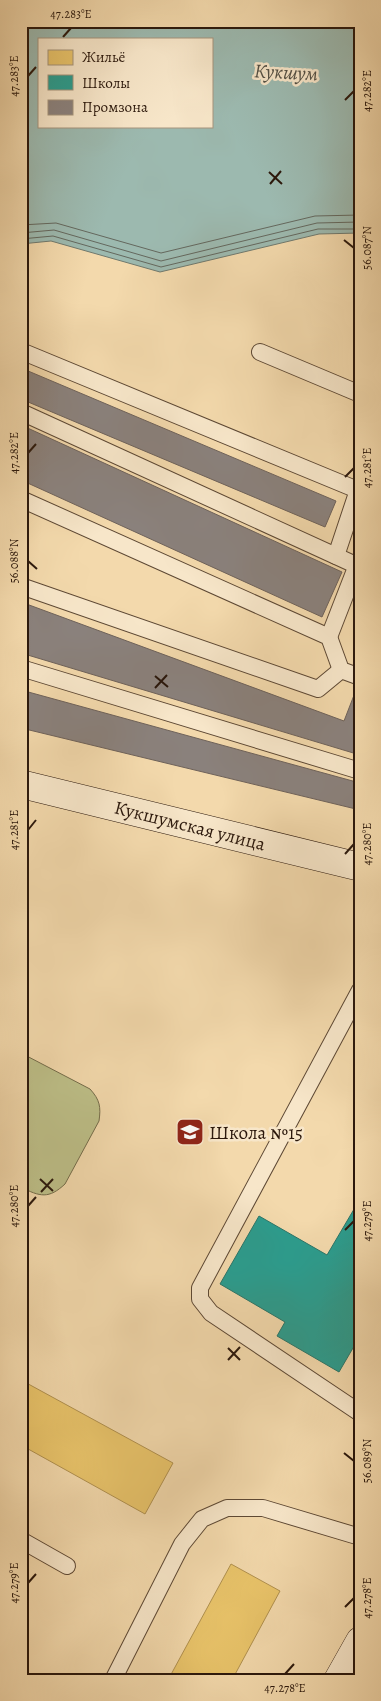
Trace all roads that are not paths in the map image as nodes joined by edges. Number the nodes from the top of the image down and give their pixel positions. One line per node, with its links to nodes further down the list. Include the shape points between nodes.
1 (21, 351): 5 (lane)
2 (260, 352): 3 (lane)
3 (360, 394)
4 (21, 412): 7 (lane)
5 (359, 488): 7 (lane)
6 (21, 499): 10 (lane)
7 (336, 556): 8 (lane)
8 (358, 566): 10 (lane)
9 (21, 586): 12 (lane, via 318,689)
10 (329, 637): 12 (lane)
11 (21, 668): 14 (lane)
12 (341, 670): 13 (lane)
13 (360, 678)
14 (360, 771)
15 (21, 784): 16 (street, Кукшумская улица)
16 (360, 867)
17 (358, 997): 18 (lane, via 200,1288 200,1300 211,1313)
18 (360, 1413)
19 (360, 1537): 23 (lane, via 263,1508 226,1508 202,1519 182,1544)
20 (21, 1540): 21 (lane)
21 (66, 1566)
22 (360, 1641): 24 (street)
23 (113, 1680)
24 (338, 1680)

